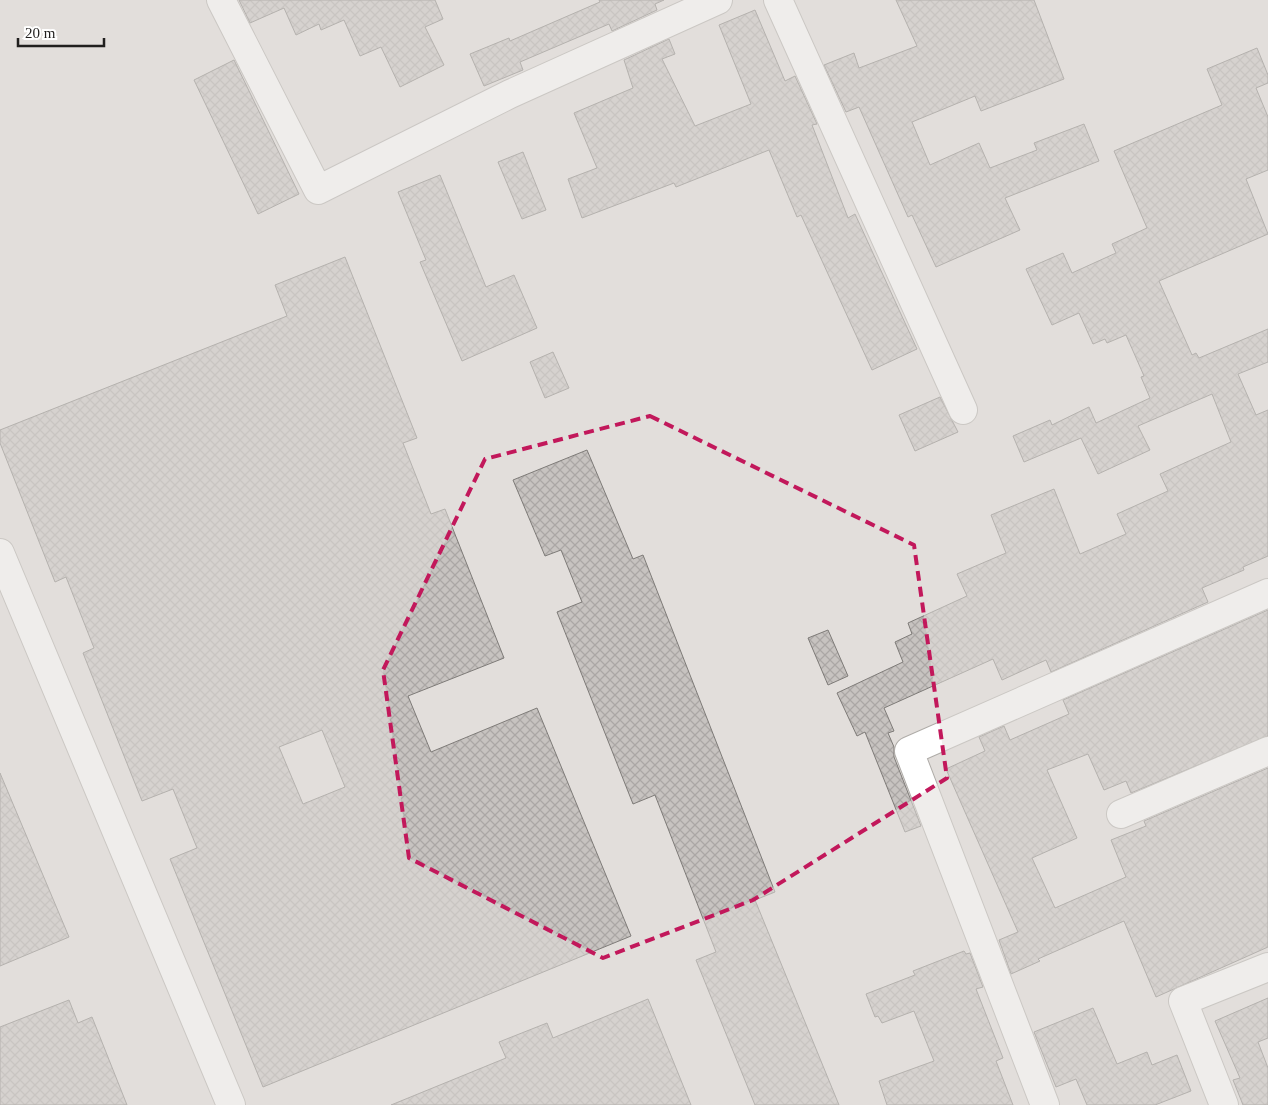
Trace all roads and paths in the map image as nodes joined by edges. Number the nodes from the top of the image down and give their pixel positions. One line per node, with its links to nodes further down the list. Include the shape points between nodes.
1 (221, 0): 2 (street, via 318,190 510,94)
2 (718, 0)
3 (778, 0): 4 (street)
4 (962, 410)
5 (0, 553): 10 (street)
6 (1268, 592): 11 (street, via 909,751)
7 (1268, 752): 8 (street)
8 (1121, 814)
9 (1268, 966): 12 (street, via 1183,1001)
10 (231, 1105)
11 (1045, 1105)
12 (1224, 1105)

